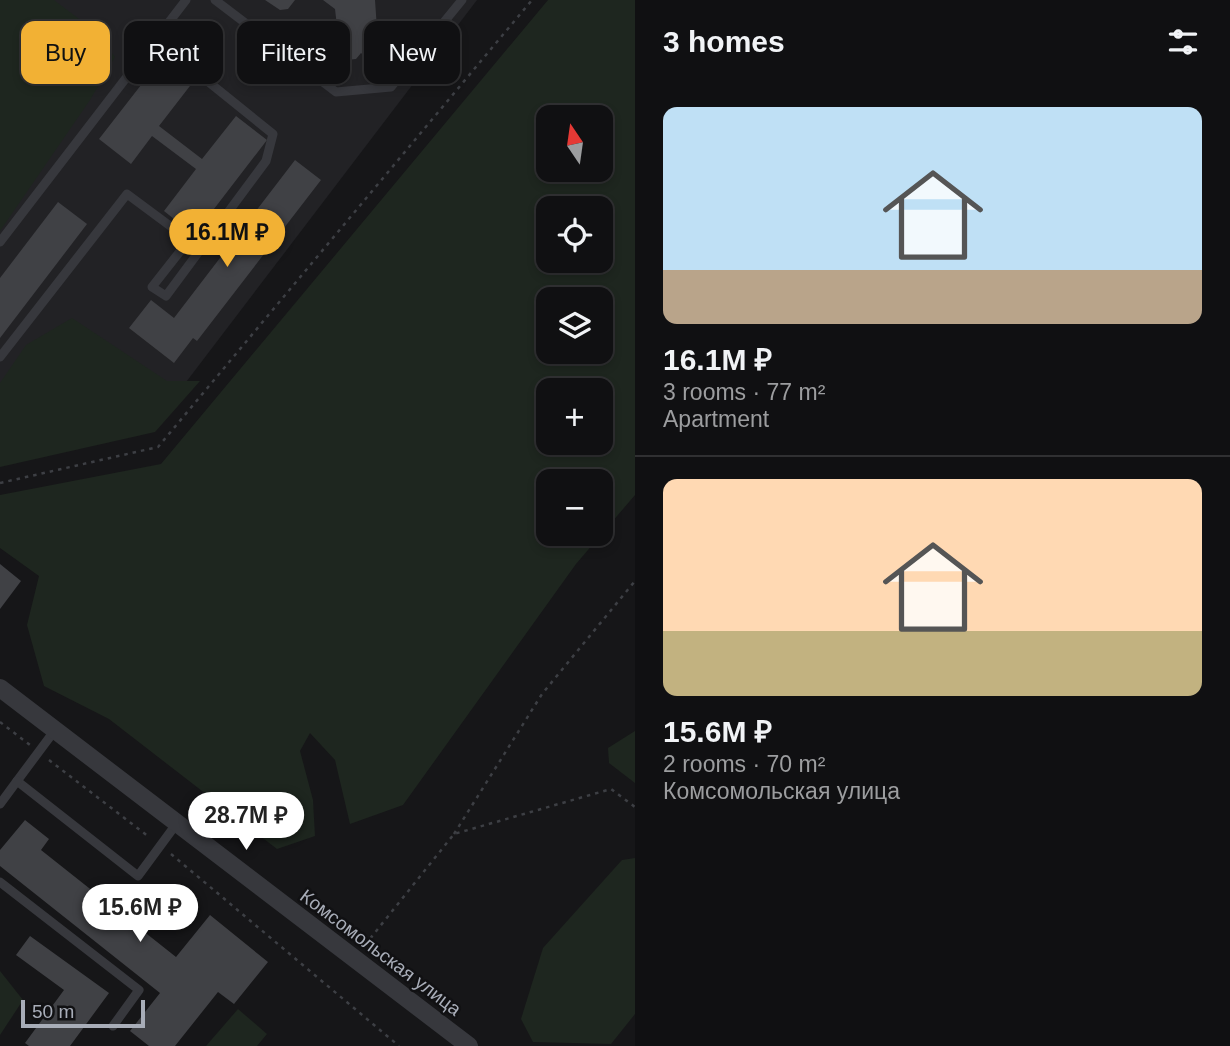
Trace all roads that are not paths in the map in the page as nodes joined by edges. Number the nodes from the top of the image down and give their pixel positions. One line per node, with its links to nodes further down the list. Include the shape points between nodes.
1 (186, 0): 4 (lane)
2 (215, 0): 3 (lane, via 336,92 391,87)
3 (462, 0)
4 (168, 21)
5 (124, 78): 7 (lane)
6 (211, 84): 8 (lane, via 273,134 266,161 166,296 152,287 189,240 127,194)
7 (0, 242)
8 (0, 356)
9 (0, 688): 10 (street, Комсомольская улица)
10 (55, 730): 11 (lane); 13 (street, Комсомольская улица)
11 (17, 781): 12 (lane); 13 (lane, via 138,876)
12 (0, 804)
13 (177, 823): 16 (street, Комсомольская улица)
14 (0, 882): 15 (lane, via 139,990)
15 (113, 1026)
16 (469, 1046)

